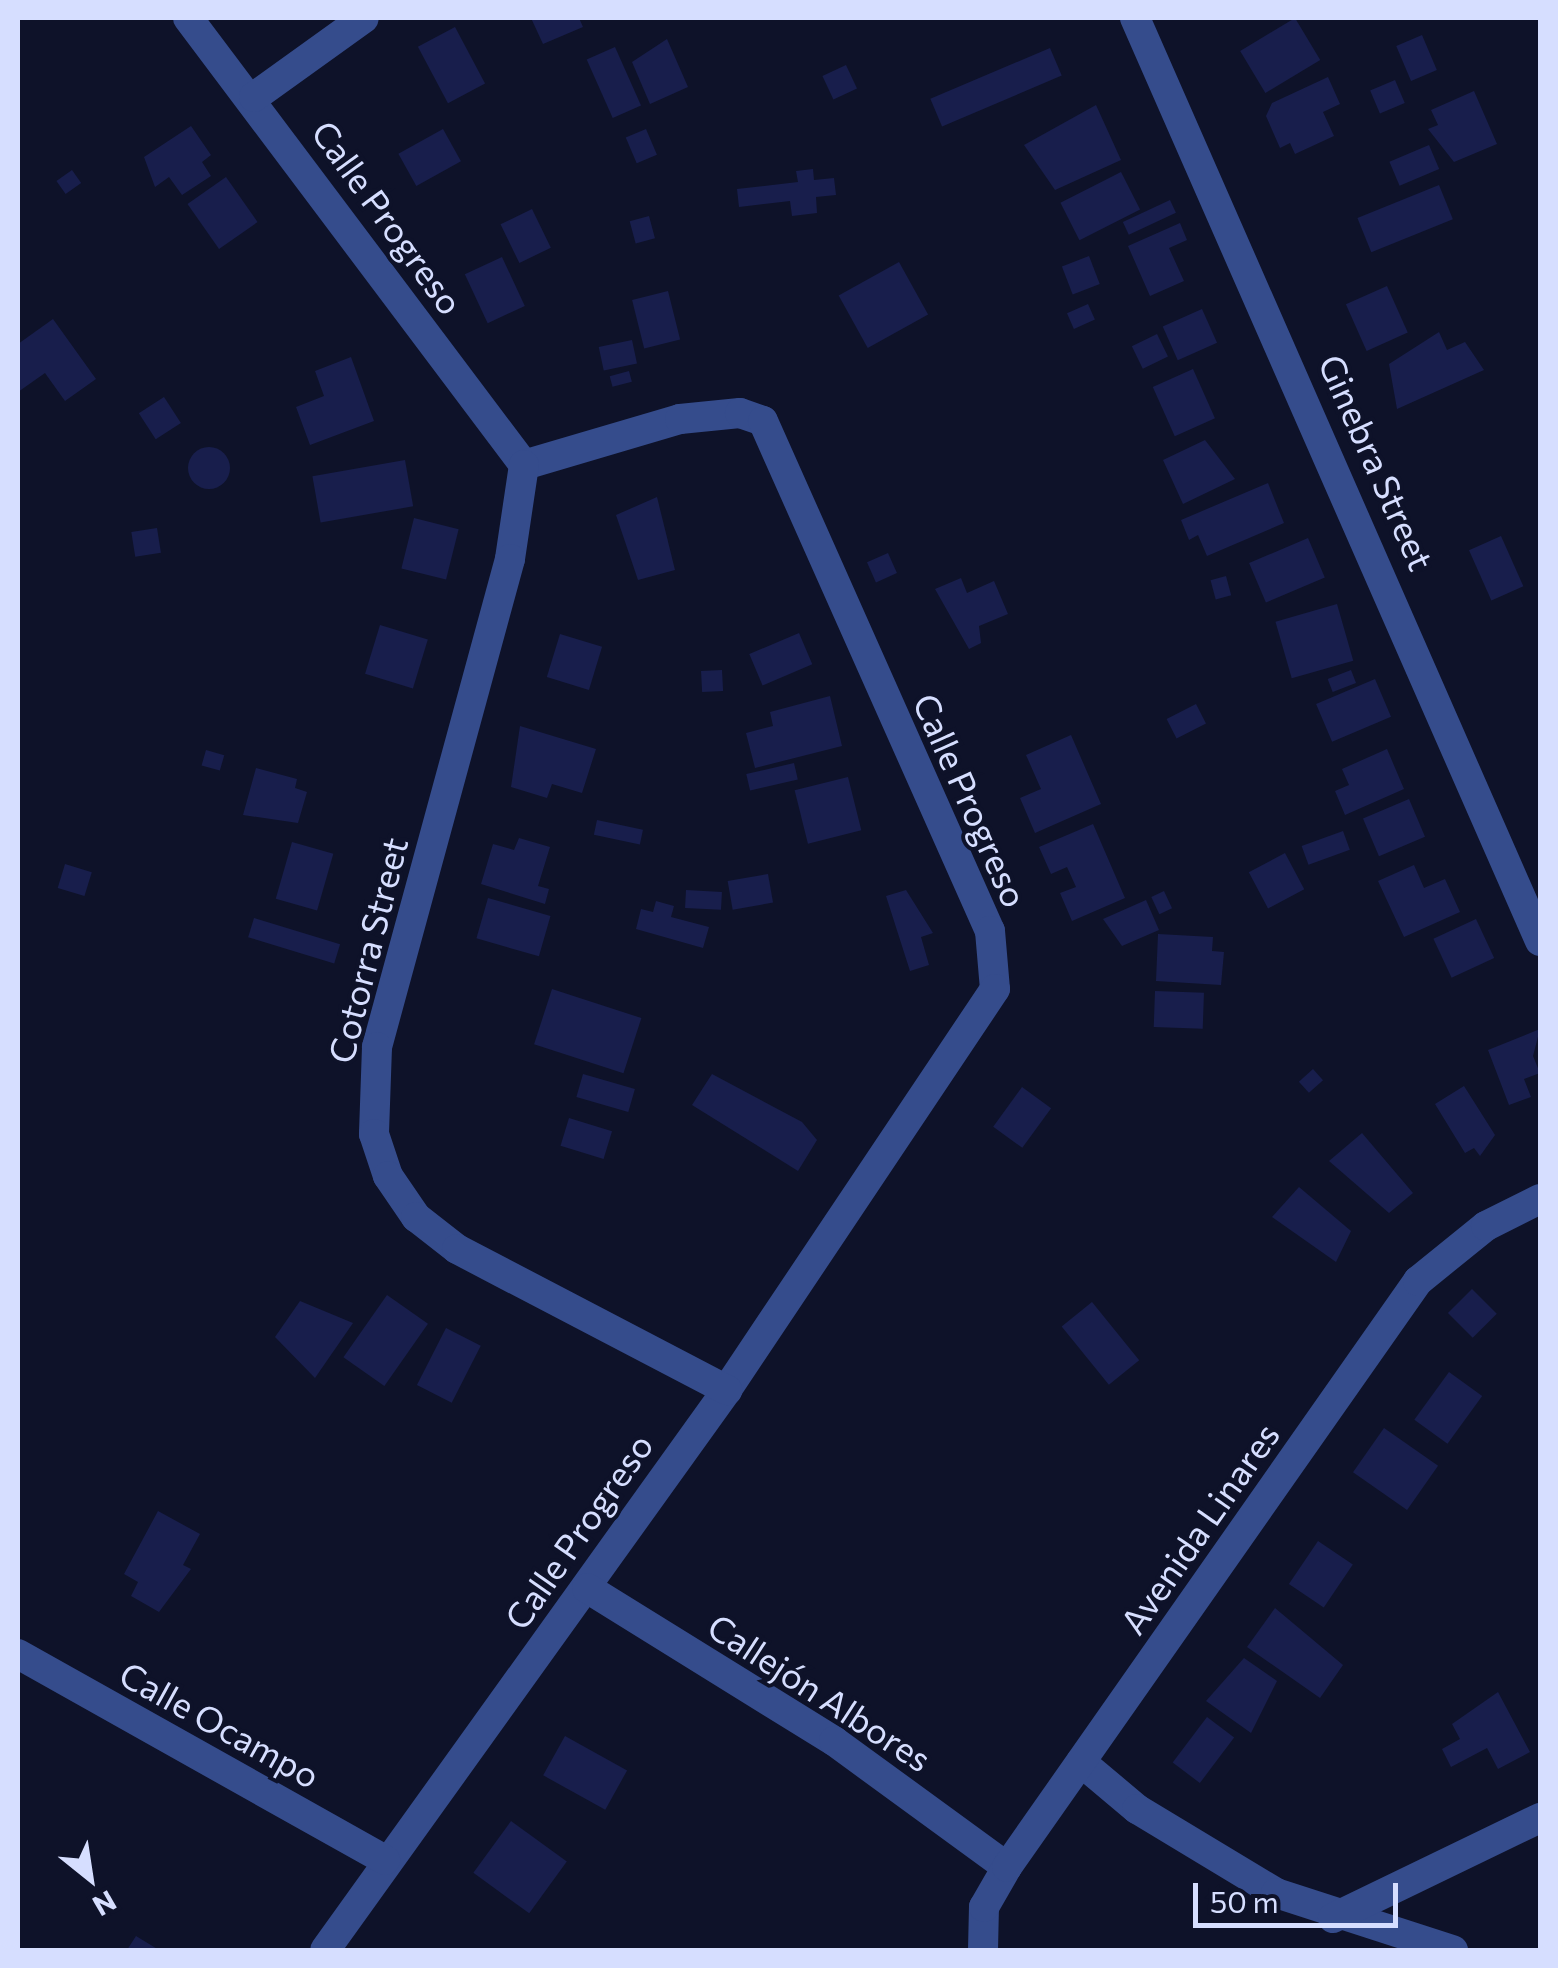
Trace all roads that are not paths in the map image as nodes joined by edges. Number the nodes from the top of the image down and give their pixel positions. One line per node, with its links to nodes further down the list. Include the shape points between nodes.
1 (188, 18): 4 (street, Calle Progreso)
2 (364, 18): 4 (street)
3 (1135, 18): 6 (street, Ginebra Street, via 1401,606)
4 (254, 98): 5 (street, Calle Progreso)
5 (524, 465): 8 (street, Cotorra Street, via 507,573 377,1047 374,1134 388,1176 416,1217 458,1249); 8 (street, Calle Progreso, via 680,420 740,413 763,421 990,931 995,990 981,1020)
6 (1540, 942)
7 (1540, 1199): 11 (street, Avenida Linares, via 1486,1226 1418,1281)
8 (726, 1390): 9 (street, Calle Progreso)
9 (587, 1588): 13 (street, Calle Progreso); 14 (street, Callejón Albores, via 834,1741)
10 (18, 1654): 13 (street, Calle Ocampo)
11 (1081, 1762): 14 (street, Avenida Linares); 15 (street, via 1203,1852)
12 (1540, 1818): 15 (street)
13 (386, 1860): 16 (street, Calle Progreso)
14 (1006, 1867): 17 (street, Avenida Linares, via 984,1907)
15 (1333, 1918): 18 (street)
16 (325, 1950)
17 (983, 1950)
18 (1452, 1950)

